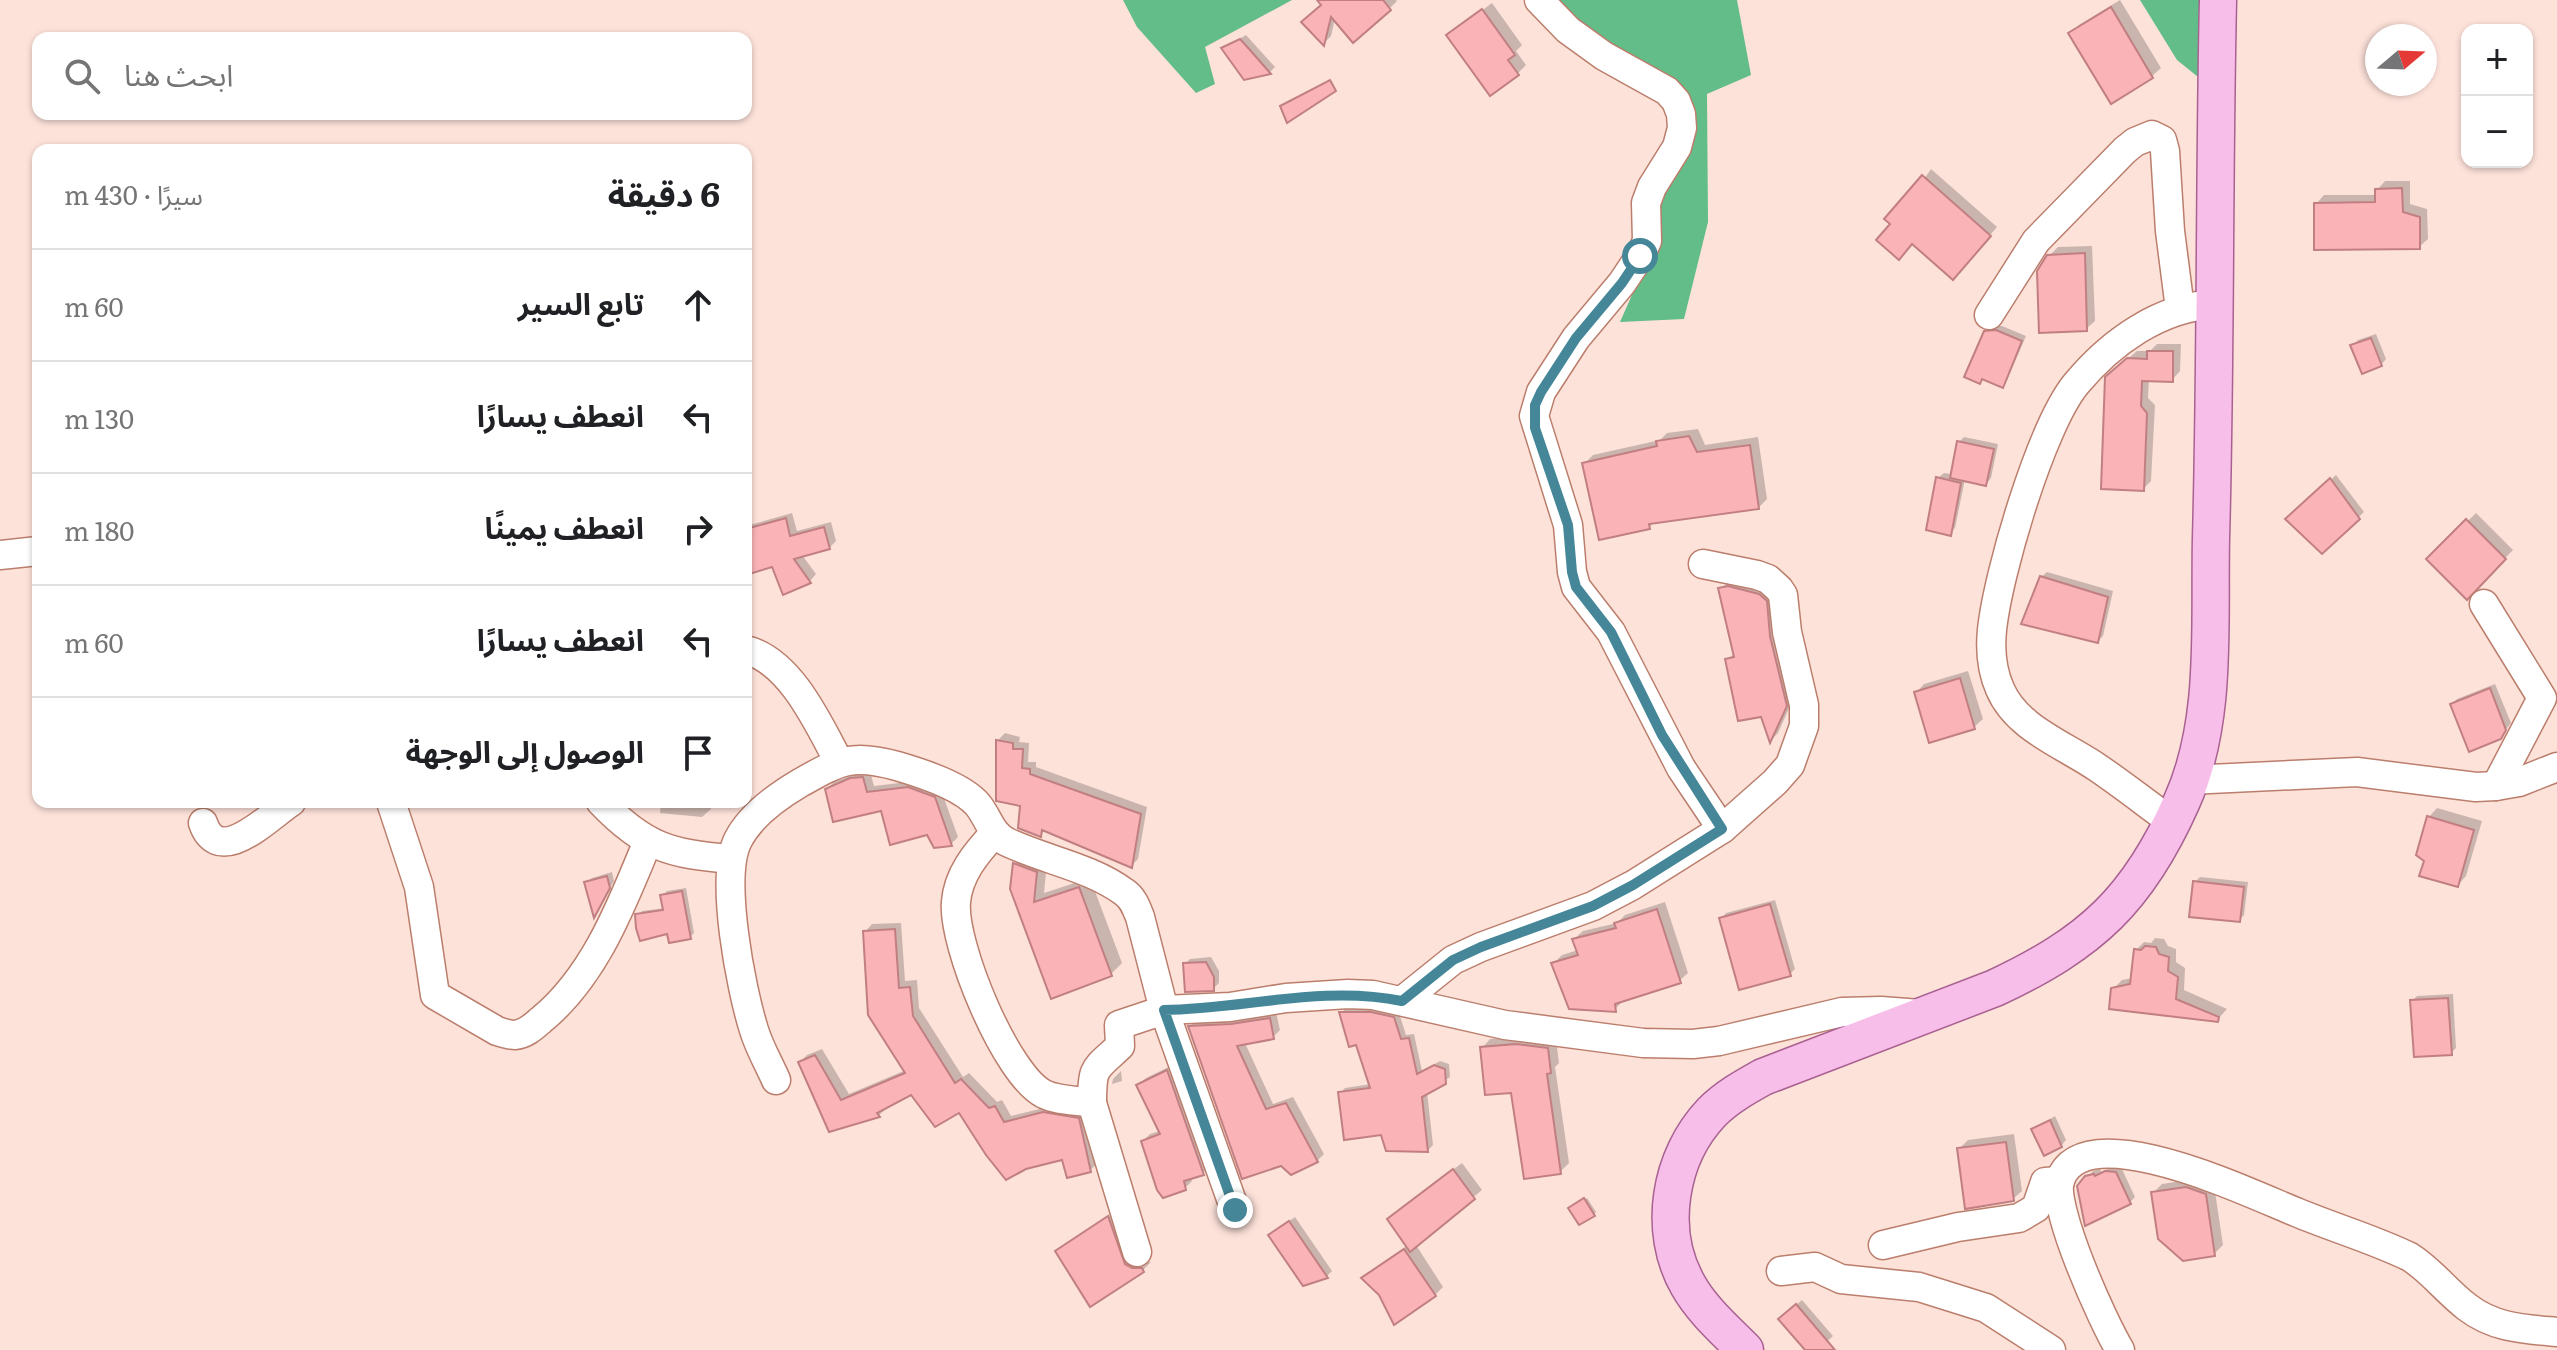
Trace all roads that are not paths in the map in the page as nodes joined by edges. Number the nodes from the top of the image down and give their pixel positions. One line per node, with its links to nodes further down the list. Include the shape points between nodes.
1 (1539, 0): 20 (street, via 1604,56 1667,91 1681,114 1677,147 1646,203 1647,241 1640,256 1576,338 1541,392 1534,416 1568,525 1576,587 1611,632 1662,735)
2 (2218, 0): 3 (main road)
3 (2197, 307): 4 (street, via 2170,231 2165,151 2162,140 2152,135 2125,150 2050,226); 13 (main road, via 2208,668 2202,732); 18 (street, via 2125,337 2066,397 2009,554 1992,646 2001,690 2021,718)
4 (1989, 315)
5 (32, 552): 6 (street)
6 (0, 555)
7 (1703, 564): 20 (street, via 1757,575 1779,589 1804,705 1804,726 1790,765)
8 (2484, 604): 10 (street)
9 (752, 652): 11 (street, via 793,685)
10 (2550, 689): 14 (street)
11 (839, 762): 21 (street, via 898,766 952,786 976,803); 23 (street, via 791,788 755,818)
12 (2557, 767): 14 (street)
13 (2189, 780): 14 (street, via 2357,772); 18 (main road)
14 (2496, 786)
15 (283, 808): 19 (street, via 235,840 210,838)
16 (393, 808): 22 (street, via 419,887 435,995 508,1034 529,1030 582,976)
17 (607, 808): 22 (street)
18 (2172, 822): 26 (main road, via 2135,884 2086,936 2031,971)
19 (203, 823)
20 (1722, 829): 24 (street, via 1593,906 1453,960)
21 (994, 834): 25 (street, via 1126,892 1140,917); 28 (street, via 971,860 958,887 955,906 967,960 995,1031 1028,1081 1057,1099)
22 (648, 841): 23 (street, via 672,852)
23 (731, 859): 27 (street, via 744,987 754,1032)
24 (1402, 1001): 25 (street, via 1348,994); 26 (street, via 1505,1025 1643,1043 1719,1041 1842,1012)
25 (1164, 1010): 28 (street, via 1119,1025 1120,1046 1094,1072); 30 (street)
26 (1925, 1014): 35 (main road, via 1763,1077 1712,1112 1693,1136 1674,1187 1672,1240 1689,1287)
27 (776, 1080)
28 (1092, 1103): 32 (street)
29 (2060, 1181): 31 (street, via 2045,1182 2036,1208 2019,1218); 34 (street, via 2074,1163 2094,1155 2128,1156 2194,1170 2401,1253 2491,1322); 37 (street, via 2065,1222)
30 (1235, 1210)
31 (1883, 1245)
32 (1137, 1252)
33 (1781, 1271): 36 (street, via 1815,1267 1841,1279 1919,1287 1986,1308)
34 (2557, 1332)
35 (1745, 1350)
36 (2051, 1350)
37 (2120, 1350)

